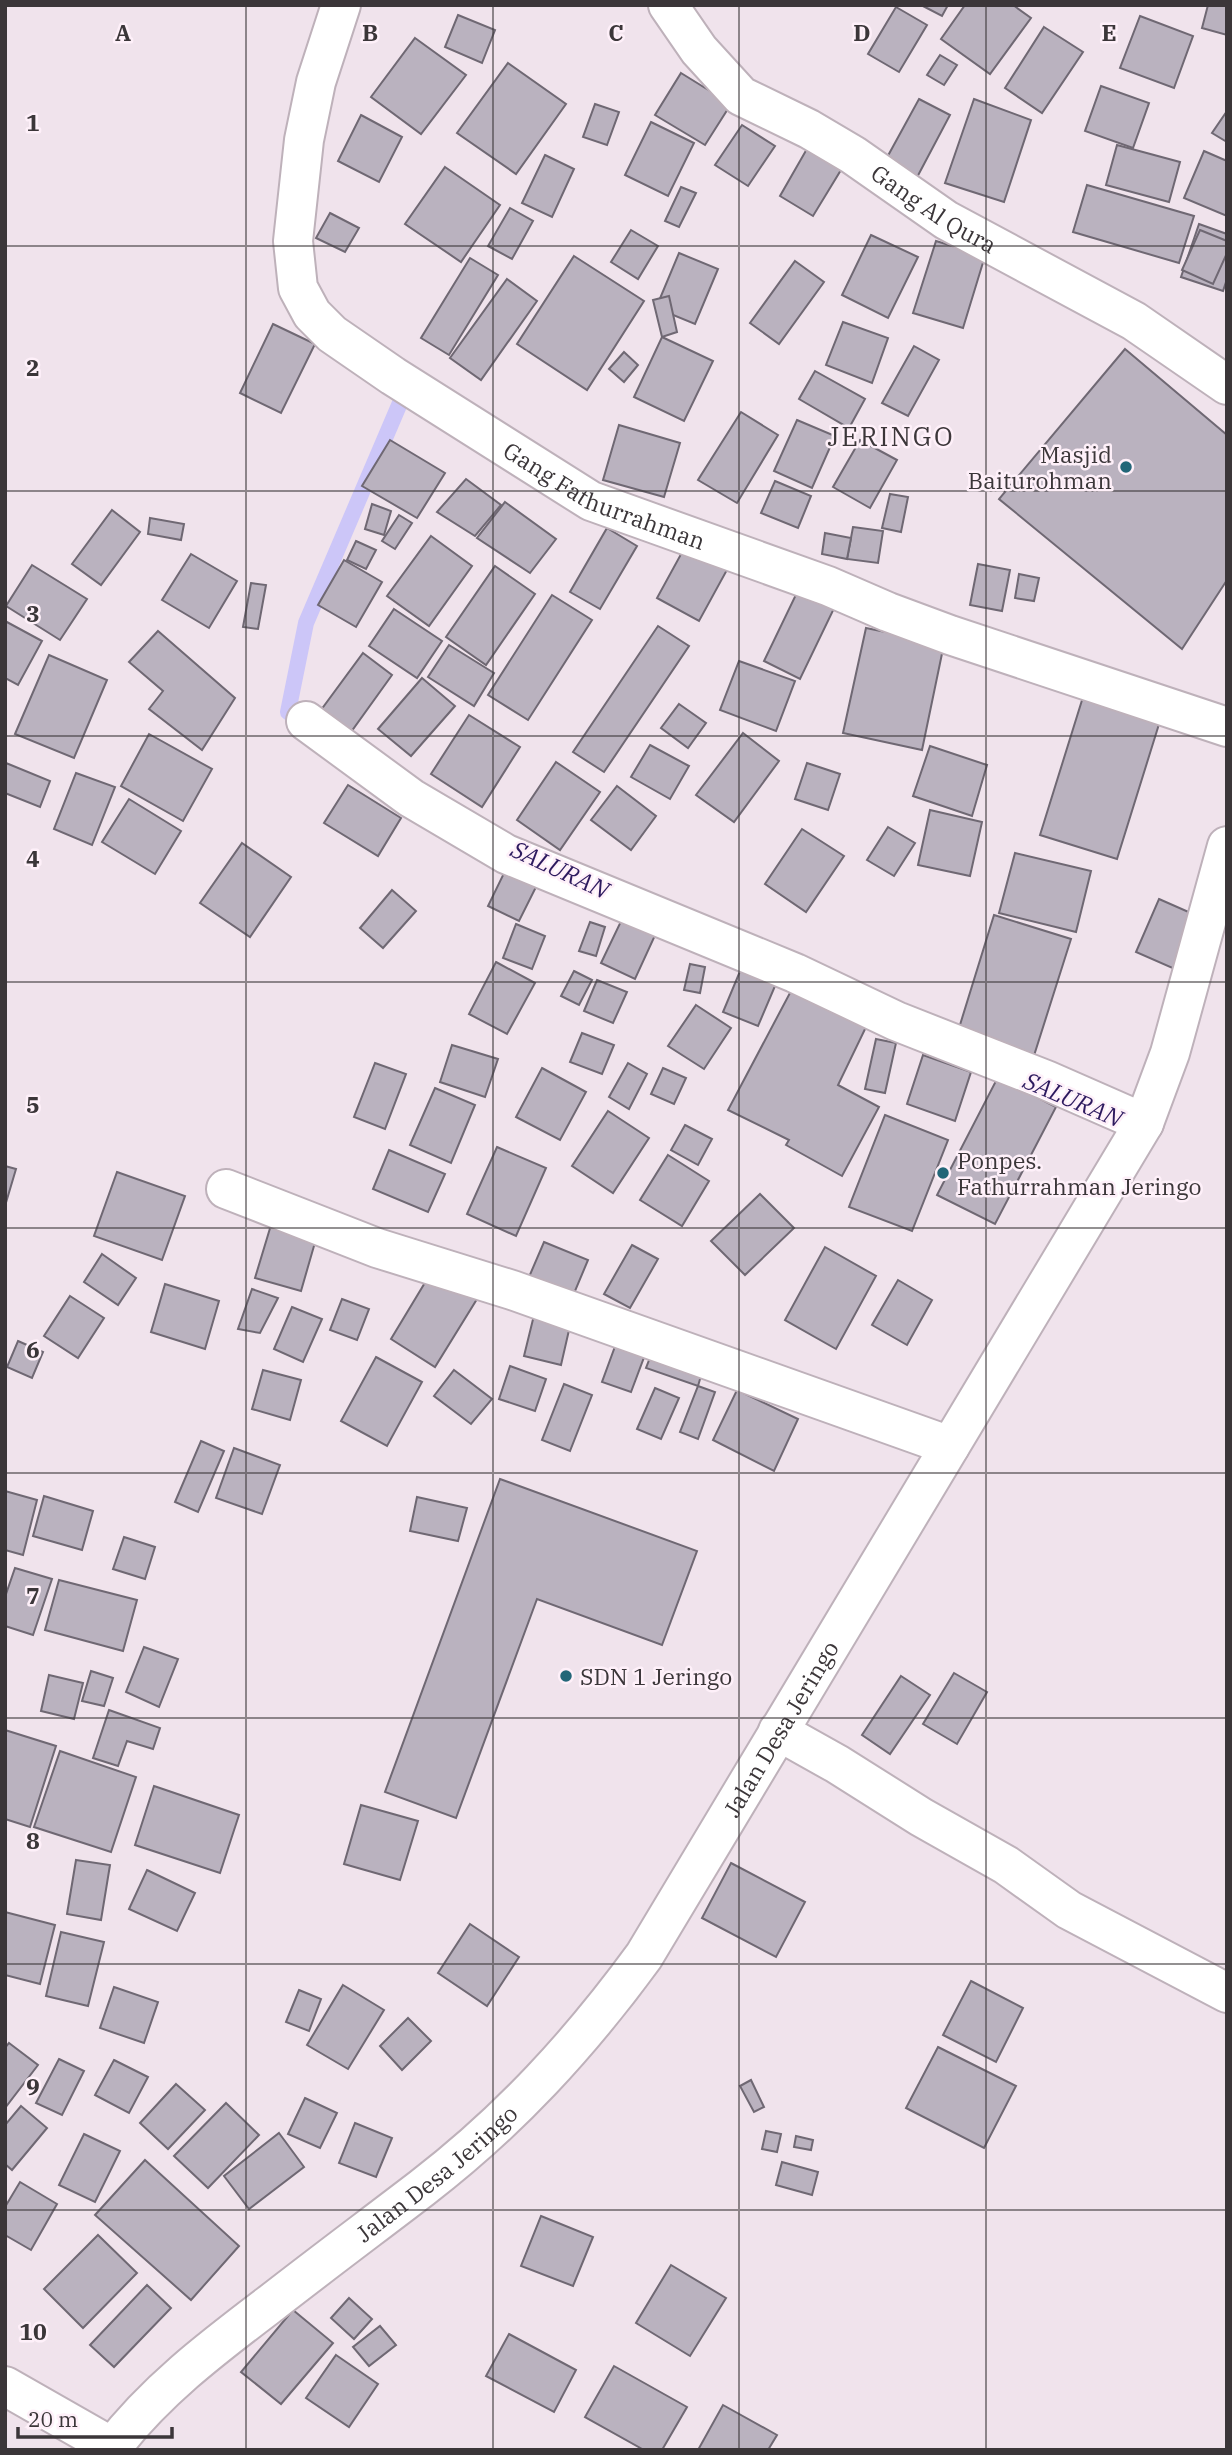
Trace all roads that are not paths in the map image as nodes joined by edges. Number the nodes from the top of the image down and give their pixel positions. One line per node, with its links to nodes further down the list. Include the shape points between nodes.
1 (341, 5): 5 (street, Gang Fathurrahman, via 316,82 304,140 293,240 298,288 312,314 332,334 591,501 950,635)
2 (668, 5): 3 (street, Gang Al Qura, via 699,50 741,96 853,155 946,220 1133,321)
3 (1227, 385)
4 (306, 721): 8 (street, via 411,798 506,854)
5 (1227, 727)
6 (1227, 846): 7 (street, Jalan Desa Jeringo)
7 (1215, 936): 8 (street, Jalan Desa Jeringo)
8 (1144, 1123): 10 (street, Jalan Desa Jeringo)
9 (226, 1189): 10 (street, via 377,1248 512,1290)
10 (950, 1446): 11 (street, Jalan Desa Jeringo)
11 (778, 1731): 12 (street, via 1006,1865 1069,1910); 14 (street, Jalan Desa Jeringo, via 645,1956 565,2057 475,2146 173,2381)
12 (1227, 1993)
13 (5, 2386): 14 (street)
14 (111, 2449)

